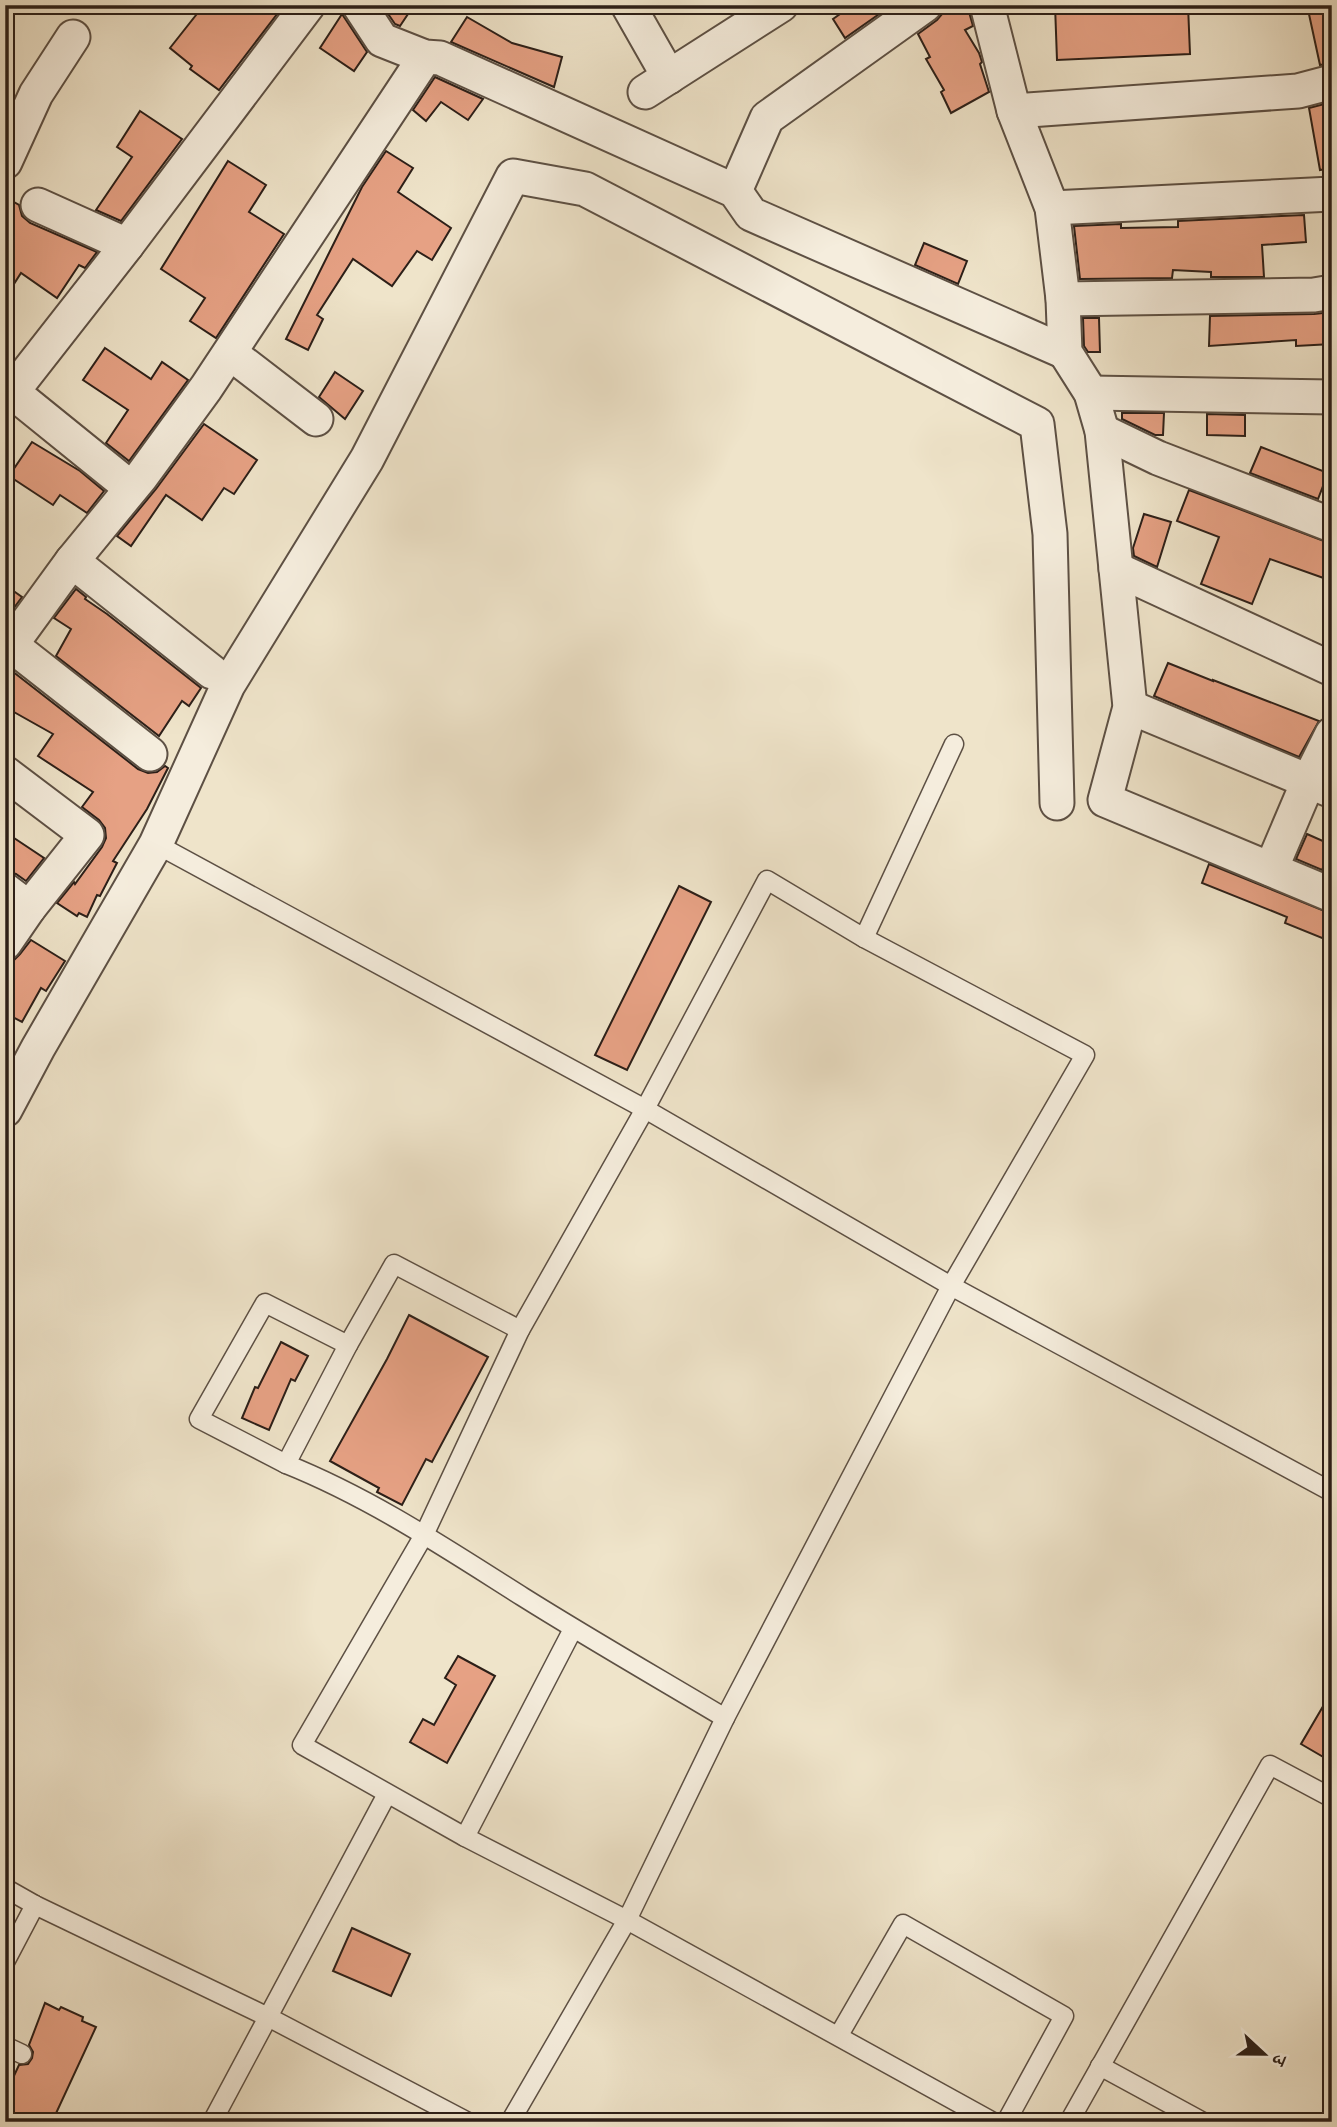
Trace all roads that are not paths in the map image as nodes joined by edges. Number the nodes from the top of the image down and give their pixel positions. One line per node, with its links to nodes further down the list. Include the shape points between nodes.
1 (308, 5): 17 (street)
2 (359, 5): 9 (street, via 382,40)
3 (628, 5): 7 (street, via 657,85)
4 (781, 5): 7 (street)
5 (925, 5): 13 (street, via 767,118)
6 (987, 5): 11 (street)
7 (749, 14)
8 (73, 37): 12 (street, via 36,94)
9 (425, 57): 13 (street, via 440,58 479,74); 21 (street)
10 (1332, 82): 11 (street, via 1298,91)
11 (1014, 111): 16 (street)
12 (5, 162)
13 (735, 191): 20 (street, via 751,214)
14 (1332, 194): 16 (street)
15 (38, 205): 17 (street)
16 (1052, 208): 19 (street)
17 (127, 245): 22 (street)
18 (1332, 292): 19 (street)
19 (1063, 299): 20 (street)
20 (1065, 352): 23 (street)
21 (230, 353): 25 (street); 27 (street)
22 (8, 392): 27 (street)
23 (1091, 393): 24 (street); 26 (street)
24 (1332, 397)
25 (316, 419)
26 (1102, 431): 28 (street, via 1158,458); 30 (street)
27 (131, 488): 29 (street)
28 (1332, 525)
29 (72, 561): 31 (street); 33 (street)
30 (1116, 569): 32 (street); 34 (street)
31 (7, 647): 37 (street)
32 (1332, 669)
33 (212, 672)
34 (1130, 707): 39 (street); 42 (street, via 1105,800)
35 (1332, 734): 39 (street)
36 (954, 744): 45 (lane)
37 (150, 754)
38 (5, 773): 44 (street, via 87,835)
39 (1320, 787): 42 (street)
40 (1057, 803): 41 (street, via 1050,534 1037,424 585,189 513,176 368,459 228,685)
41 (156, 844): 47 (lane); 48 (street)
42 (1271, 869): 43 (street)
43 (1332, 895)
44 (17, 899): 46 (street)
45 (864, 938): 47 (lane, via 767,880); 49 (lane, via 1084,1055)
46 (5, 943)
47 (645, 1109): 49 (lane); 50 (lane)
48 (5, 1110)
49 (951, 1286): 53 (lane); 56 (lane)
50 (520, 1330): 51 (lane, via 394,1264); 54 (lane)
51 (348, 1345): 52 (lane); 52 (lane, via 265,1303 199,1419)
52 (286, 1464): 54 (lane, via 333,1482)
53 (1332, 1492)
54 (424, 1535): 55 (lane); 57 (lane, via 302,1745)
55 (573, 1629): 56 (lane); 59 (lane)
56 (725, 1718): 62 (lane)
57 (387, 1794): 59 (lane); 64 (lane)
58 (1332, 1798): 68 (lane, via 1270,1765)
59 (465, 1837): 62 (lane)
60 (5, 1888): 61 (lane)
61 (35, 1905): 63 (lane); 64 (lane)
62 (627, 1920): 65 (lane); 71 (lane)
63 (5, 1962)
64 (268, 2017): 69 (lane); 70 (lane)
65 (839, 2035): 72 (lane); 73 (lane, via 903,1924 1064,2016)
66 (5, 2046): 67 (lane)
67 (22, 2054)
68 (1100, 2066): 74 (lane); 75 (lane)
69 (212, 2122)
70 (468, 2122)
71 (510, 2122)
72 (993, 2122)
73 (1006, 2122)
74 (1069, 2122)
75 (1203, 2122)

